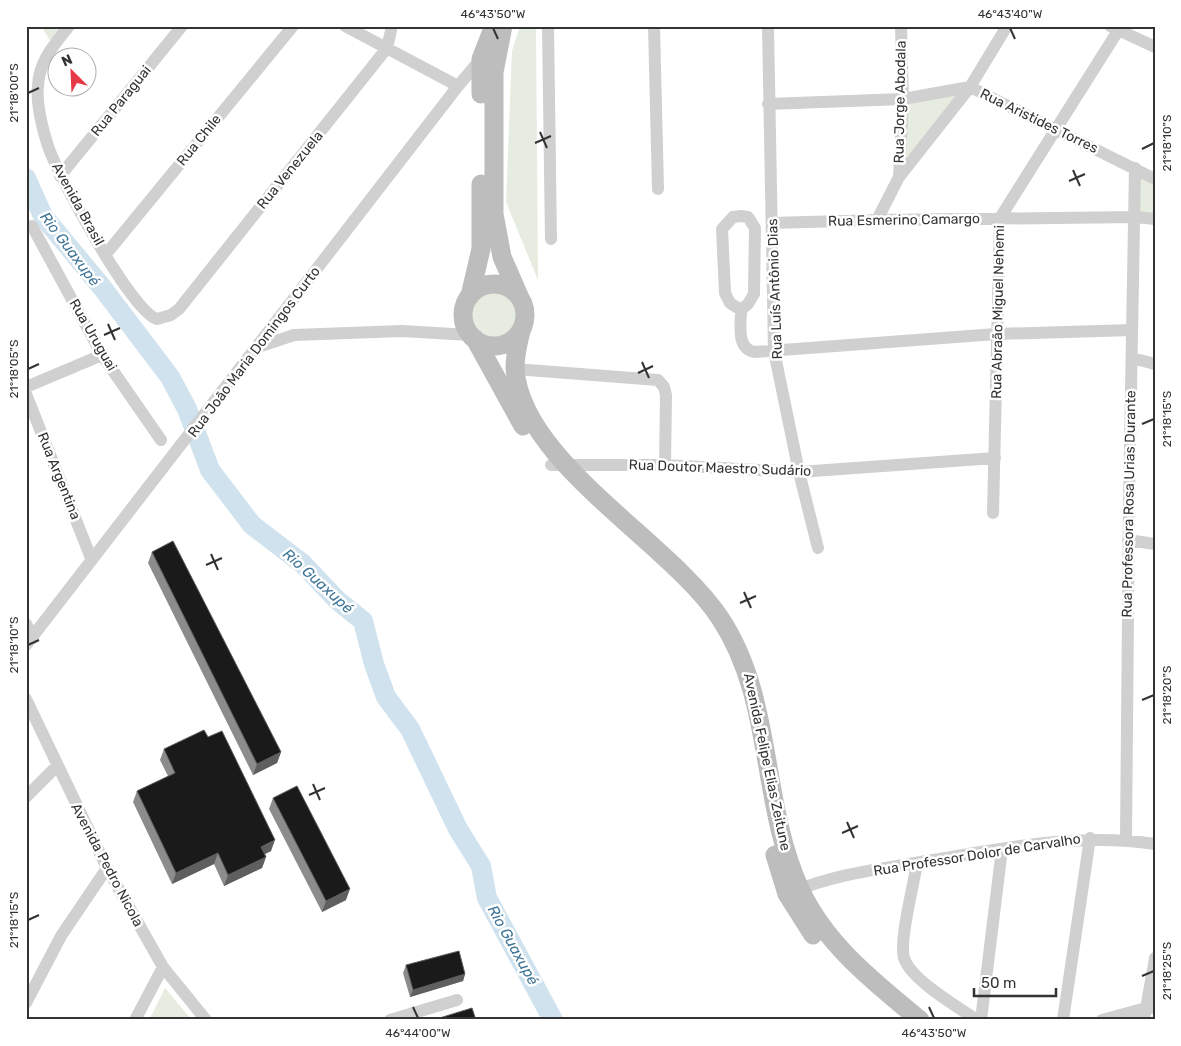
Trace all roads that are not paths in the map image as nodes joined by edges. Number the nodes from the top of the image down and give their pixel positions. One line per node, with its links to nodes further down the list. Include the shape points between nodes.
1 (69, 26): 24 (street, Avenida Brasil, via 46,54 38,86 41,120)
2 (182, 26): 24 (street, Rua Paraguai)
3 (293, 26): 35 (street, Rua Chile)
4 (345, 26): 16 (street)
5 (392, 26): 16 (street, Rua Venezuela)
6 (482, 26): 17 (main road)
7 (494, 26): 17 (main road)
8 (503, 26): 37 (main road, via 494,72 494,214 502,257)
9 (548, 26): 34 (street)
10 (654, 26): 27 (street)
11 (768, 26): 21 (street, Rua Luís Antônio Dias)
12 (901, 26): 20 (street, Rua Jorge Abodala)
13 (1007, 26): 19 (street)
14 (1116, 28): 15 (street); 22 (street, Rua Abraão Miguel Nehemi)
15 (1155, 47)
16 (387, 48): 18 (street); 38 (street, Rua Venezuela)
17 (481, 59): 18 (street, Rua João Maria Domingos Curto); 36 (main road, via 481,249)
18 (458, 86): 40 (street, Rua João Maria Domingos Curto)
19 (970, 88): 20 (street, Rua Aristides Torres); 22 (street, Rua Aristides Torres); 25 (street)
20 (903, 99): 21 (street, Rua Aristides Torres); 25 (street, Rua Jorge Abodala)
21 (768, 104): 32 (street, Rua Luís Antônio Dias)
22 (1056, 128): 23 (street, Rua Aristides Torres); 29 (street, Rua Abraão Miguel Nehemi)
23 (1135, 168): 26 (street, Rua Aristides Torres); 28 (street, Rua Professora Rosa Urias Durante)
24 (60, 176): 35 (street, Avenida Brasil)
25 (899, 177): 31 (street)
26 (1155, 179)
27 (658, 189)
28 (1135, 217): 29 (street, Rua Esmerino Camargo); 30 (street, Rua Esmerino Camargo); 41 (street, Rua Professora Rosa Urias Durante)
29 (1000, 218): 31 (street, Rua Esmerino Camargo); 44 (street, Rua Abraão Miguel Nehemi)
30 (1155, 219)
31 (877, 220): 32 (street, Rua Esmerino Camargo)
32 (772, 224): 47 (street, Rua Luís Antônio Dias)
33 (32, 226): 48 (street, Rua Uruguai)
34 (551, 239)
35 (106, 254): 38 (street, Avenida Brasil, via 151,317 164,318)
36 (470, 296): 37 (main road, via 481,287 496,285 510,289); 45 (main road, via 463,316)
37 (520, 298): 42 (main road, via 525,312)
38 (179, 309)
39 (741, 310): 39 (street, via 730,302 725,292 722,229 733,217 741,216 748,217 755,228 754,294); 47 (street, via 744,347 755,352)
40 (277, 321): 43 (street); 46 (street, Rua João Maria Domingos Curto)
41 (1132, 330): 44 (street); 49 (street, Rua Professora Rosa Urias Durante)
42 (521, 331): 45 (main road, via 500,345 487,345); 51 (main road, Avenida Felipe Elias Zeitune)
43 (294, 334): 45 (street, via 402,332); 46 (street)
44 (996, 334): 47 (street); 55 (street, Rua Abraão Miguel Nehemi)
45 (473, 337): 56 (main road, Avenida Felipe Elias Zeitune, via 520,420)
46 (258, 347): 63 (street, Rua João Maria Domingos Curto)
47 (774, 351): 58 (street, Rua Luís Antônio Dias)
48 (102, 355): 52 (street); 54 (street, Rua Uruguai)
49 (1132, 358): 50 (street); 60 (street, Rua Professora Rosa Urias Durante)
50 (1155, 364)
51 (515, 369): 56 (main road, Avenida Felipe Elias Zeitune, via 519,390); 57 (street, via 658,380 666,394)
52 (26, 388)
53 (26, 394): 63 (street, Rua Argentina)
54 (161, 440)
55 (995, 458): 58 (street, Rua Doutor Maestro Sudário); 59 (street, Rua Abraão Miguel Nehemi)
56 (557, 465): 57 (street, Rua Doutor Maestro Sudário); 74 (main road, Avenida Felipe Elias Zeitune, via 683,590 716,634 738,681 774,850)
57 (666, 465): 58 (street, Rua Doutor Maestro Sudário)
58 (799, 472): 62 (street, Rua Luís Antônio Dias)
59 (993, 513)
60 (1128, 540): 61 (street); 69 (street, Rua Professora Rosa Urias Durante)
61 (1155, 544)
62 (818, 548)
63 (91, 558): 64 (street, Rua João Maria Domingos Curto, via 44,622)
64 (28, 634)
65 (26, 699): 66 (street, Avenida Pedro Nicola)
66 (56, 766): 67 (street); 73 (street, Avenida Pedro Nicola)
67 (26, 797)
68 (1090, 838): 69 (street, Rua Professor Dolor de Carvalho); 71 (street, Rua Professor Dolor de Carvalho); 87 (street)
69 (1126, 839): 70 (street, Rua Professor Dolor de Carvalho)
70 (1155, 844)
71 (1002, 849): 72 (street, Rua Professor Dolor de Carvalho); 86 (street)
72 (917, 863): 74 (street, Rua Professor Dolor de Carvalho); 85 (street, via 903,944 905,960 918,977)
73 (106, 868): 76 (street, Avenida Pedro Nicola); 78 (street, via 61,936)
74 (794, 891): 83 (main road, Avenida Felipe Elias Zeitune, via 805,924 830,955); 84 (main road, Avenida Felipe Elias Zeitune, via 846,954)
75 (1155, 958): 79 (street)
76 (162, 967): 80 (street); 81 (street, Avenida Pedro Nicola)
77 (457, 1000): 82 (street)
78 (26, 1003)
79 (1148, 1012): 88 (street)
80 (135, 1020)
81 (206, 1020)
82 (390, 1020)
83 (902, 1020)
84 (920, 1020)
85 (977, 1020)
86 (981, 1020)
87 (1063, 1020)
88 (1102, 1020)

